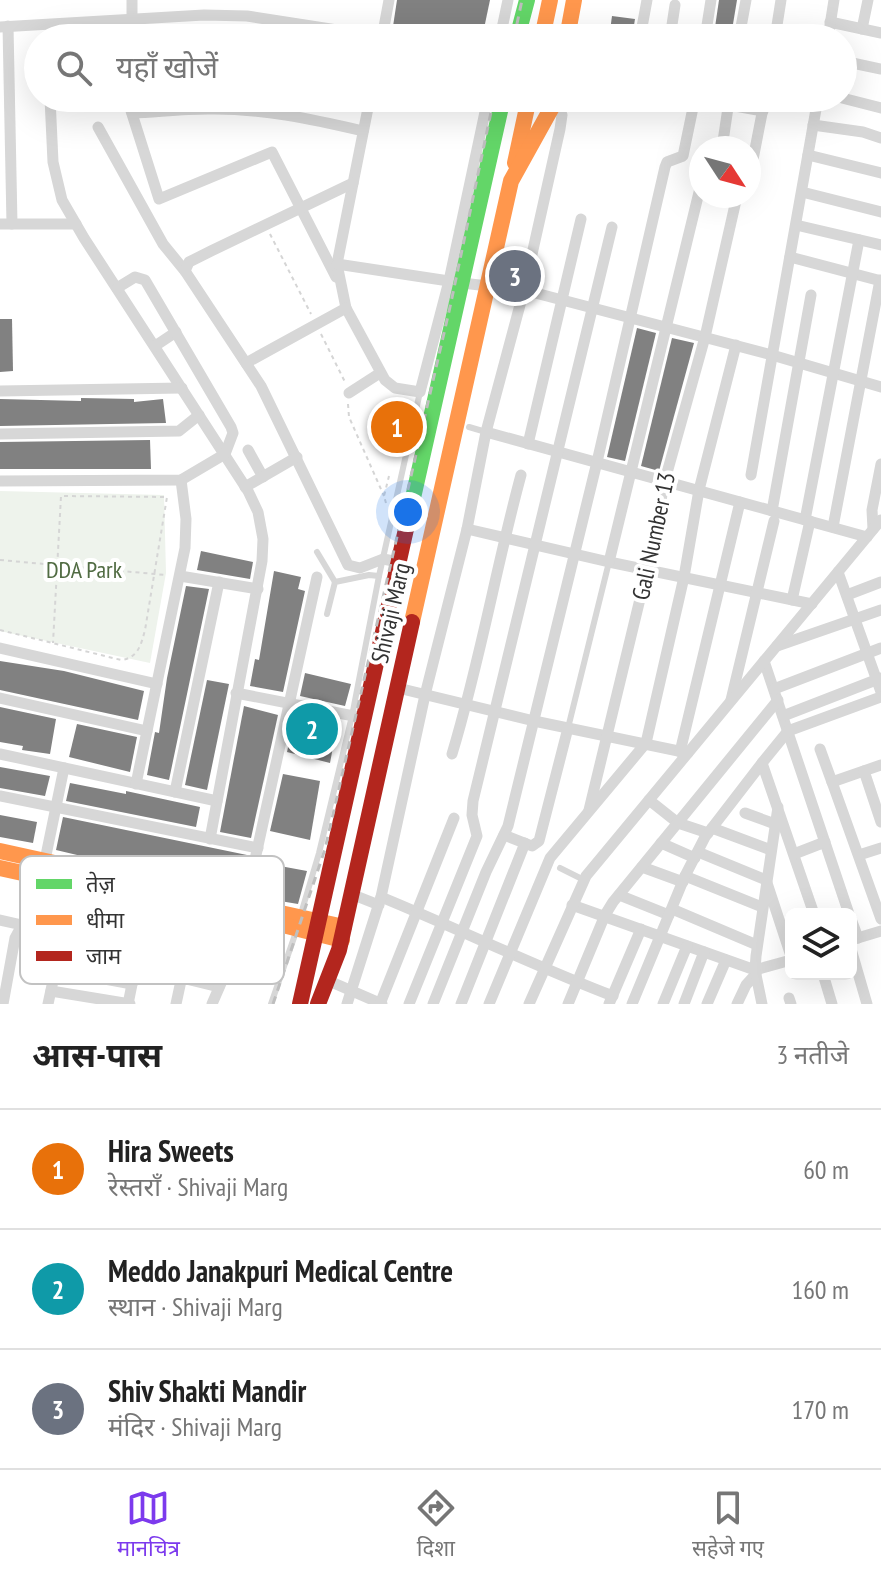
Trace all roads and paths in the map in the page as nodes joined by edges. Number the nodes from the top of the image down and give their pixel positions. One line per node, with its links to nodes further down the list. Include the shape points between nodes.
1 (132, 0): 14 (street)
2 (389, 0): 18 (street)
3 (508, 0): 19 (street)
4 (527, 0): 20 (main road)
5 (550, 0): 21 (main road)
6 (574, 0): 22 (main road)
7 (647, 0): 23 (street)
8 (711, 0): 25 (street)
9 (746, 0): 26 (street)
10 (781, 0): 27 (street)
11 (834, 0): 15 (street)
12 (868, 0): 32 (street)
13 (675, 5): 24 (street)
14 (132, 20): 16 (street); 17 (street, via 247,16)
15 (830, 22): 28 (street)
16 (47, 24)
17 (296, 24)
18 (385, 24)
19 (503, 24)
20 (521, 24)
21 (545, 24)
22 (570, 24)
23 (643, 24)
24 (672, 24)
25 (707, 24)
26 (742, 24)
27 (777, 24)
28 (839, 24)
29 (24, 25): 30 (street)
30 (4, 26): 68 (street)
31 (857, 28): 32 (street)
32 (862, 29): 33 (street)
33 (881, 33)
34 (857, 64): 35 (street)
35 (881, 69)
36 (857, 102): 37 (street)
37 (881, 108)
38 (51, 112): 69 (street, via 53,162 62,200)
39 (152, 112): 51 (street)
40 (255, 112): 54 (street)
41 (367, 112): 54 (street)
42 (485, 112): 80 (street)
43 (499, 112): 80 (main road, Shivaji Marg)
44 (526, 112): 60 (main road)
45 (550, 112): 60 (main road, Shivaji Marg)
46 (561, 112): 84 (street)
47 (691, 112): 89 (street, via 683,156 665,167)
48 (727, 112): 55 (street)
49 (763, 112): 56 (street)
50 (815, 112): 52 (street)
51 (132, 113): 63 (street, via 159,199 272,152)
52 (813, 125): 57 (street); 58 (street)
53 (98, 127): 77 (street, via 142,209)
54 (363, 131): 61 (street)
55 (724, 136)
56 (758, 136)
57 (881, 138)
58 (808, 155): 59 (street); 62 (street)
59 (881, 173)
60 (511, 181): 82 (main road, Shivaji Marg)
61 (353, 183): 63 (street); 76 (street)
62 (802, 192): 66 (street); 70 (street)
63 (299, 208): 71 (street); 81 (street)
64 (695, 208): 91 (street)
65 (734, 208): 93 (street, Gali Number 13)
66 (881, 212)
67 (581, 219): 86 (street)
68 (6, 224): 69 (street)
69 (76, 224): 83 (street)
70 (796, 225): 73 (street); 75 (street)
71 (266, 226): 77 (street, via 189,262); 90 (path)
72 (612, 227): 87 (street)
73 (859, 240): 74 (street); 78 (street)
74 (881, 245)
75 (790, 257): 78 (street); 96 (street)
76 (337, 264): 80 (street); 81 (street)
77 (185, 271): 97 (street)
78 (851, 273): 79 (street); 100 (street)
79 (880, 280): 101 (street)
80 (455, 282): 82 (street); 104 (main road, Shivaji Marg)
81 (340, 285): 88 (street)
82 (488, 285): 84 (street); 130 (main road, Shivaji Marg)
83 (117, 288): 92 (street, via 141,277); 95 (street)
84 (524, 290): 86 (street); 109 (street)
85 (811, 295): 98 (street)
86 (562, 299): 87 (street); 111 (street)
87 (593, 307): 89 (street); 113 (street)
88 (346, 308): 90 (street); 99 (street)
89 (631, 317): 91 (street); 116 (street)
90 (316, 324): 97 (street); 106 (path)
91 (667, 326): 93 (street); 118 (street)
92 (176, 332): 95 (street); 114 (street, via 231,427)
93 (705, 337): 94 (street); 123 (street, Gali Number 13)
94 (736, 345): 96 (street); 126 (street)
95 (155, 346): 103 (street)
96 (772, 355): 98 (street); 120 (street)
97 (246, 363): 115 (street)
98 (800, 363): 100 (street); 131 (street)
99 (380, 373): 104 (street, via 395,388); 106 (street)
100 (833, 373): 101 (street); 132 (street)
101 (862, 381): 102 (street); 133 (street)
102 (881, 387)
103 (182, 388): 105 (street); 107 (street)
104 (427, 388): 129 (main road, Shivaji Marg); 141 (lane)
105 (0, 391)
106 (349, 393): 127 (path, via 349,417)
107 (199, 415): 110 (street, via 179,431); 114 (street)
108 (469, 427): 109 (lane)
109 (486, 432): 111 (street); 135 (street)
110 (0, 434)
111 (528, 444): 113 (street)
112 (248, 450): 121 (street)
113 (558, 452): 116 (street); 137 (street)
114 (225, 454): 122 (street); 125 (street)
115 (297, 457): 121 (street); 141 (street, via 348,565 360,568)
116 (597, 462): 118 (street); 139 (street)
117 (881, 464): 134 (street)
118 (630, 472): 123 (street); 142 (street)
119 (521, 475): 136 (street)
120 (751, 475)
121 (263, 477): 125 (street)
122 (181, 480): 124 (street); 147 (street, via 186,519)
123 (665, 480): 126 (street); 144 (street, Gali Number 13)
124 (0, 481)
125 (245, 487): 155 (street, via 258,512 263,539)
126 (699, 490): 128 (street); 150 (street)
127 (384, 496)
128 (740, 502): 131 (street); 154 (street)
129 (412, 505): 130 (main road); 141 (main road, Shivaji Marg)
130 (438, 511): 172 (main road, Shivaji Marg)
131 (773, 516): 132 (street); 156 (street)
132 (807, 520): 133 (street); 158 (street)
133 (833, 527): 134 (street)
134 (874, 528): 145 (street)
135 (467, 529): 136 (street); 175 (street)
136 (504, 538): 137 (street); 180 (street)
137 (536, 545): 139 (street); 181 (street)
138 (317, 552): 152 (lane)
139 (573, 554): 142 (street); 184 (street)
140 (0, 560): 143 (path)
141 (391, 560): 148 (lane); 183 (main road, Shivaji Marg)
142 (609, 562): 144 (street); 185 (lane)
143 (58, 565): 146 (path); 146 (path, via 61,496 167,497); 164 (path)
144 (647, 570): 150 (street); 188 (street, Gali Number 13)
145 (838, 572): 157 (street); 159 (street)
146 (156, 574): 164 (path, via 139,650 130,659)
147 (180, 576): 151 (street); 171 (street)
148 (379, 576): 152 (lane); 183 (lane)
149 (317, 577): 179 (street)
150 (684, 577): 154 (street); 189 (street)
151 (219, 582): 155 (street); 200 (street)
152 (335, 582): 161 (lane)
153 (881, 582): 157 (street)
154 (720, 585): 156 (street); 191 (street)
155 (258, 589): 173 (street)
156 (758, 592): 158 (street); 178 (street)
157 (847, 595): 162 (street)
158 (792, 600): 159 (street)
159 (812, 604): 165 (street)
160 (881, 610): 162 (street)
161 (327, 614)
162 (856, 619): 165 (street); 168 (street)
163 (0, 630): 164 (path)
164 (53, 643)
165 (776, 646): 169 (street)
166 (0, 648): 171 (street)
167 (881, 648): 168 (street)
168 (868, 653): 170 (street); 176 (street)
169 (764, 661): 176 (street); 178 (street)
170 (879, 679): 174 (street); 182 (street)
171 (157, 684): 186 (street)
172 (398, 688): 175 (street); 235 (main road, Shivaji Marg)
173 (236, 693): 179 (street); 203 (street)
174 (881, 694): 187 (street)
175 (425, 695): 180 (street); 237 (street)
176 (776, 695): 182 (street); 210 (street)
177 (0, 698): 186 (street)
178 (730, 702): 191 (street)
179 (289, 703): 183 (street); 218 (street)
180 (467, 705): 181 (street); 193 (street)
181 (496, 712): 184 (street); 249 (street, via 473,801 477,836)
182 (783, 716): 187 (street)
183 (358, 717): 248 (lane); 251 (main road, Shivaji Marg)
184 (534, 721): 185 (street); 213 (street)
185 (568, 728): 188 (street); 216 (street, via 542,834 536,844)
186 (147, 731): 199 (street)
187 (788, 731): 194 (street); 215 (street)
188 (608, 736): 189 (street); 206 (street, Gali Number 13)
189 (646, 743): 191 (street); 206 (street)
190 (820, 749): 198 (street)
191 (684, 752): 202 (street)
192 (0, 754): 196 (street)
193 (452, 754)
194 (762, 763): 205 (street); 212 (street)
195 (881, 765): 197 (street)
196 (64, 768): 199 (street); 204 (street)
197 (864, 771): 198 (street); 209 (street)
198 (832, 782): 224 (street)
199 (136, 784): 200 (street)
200 (175, 792): 203 (street)
201 (0, 796): 204 (street)
202 (649, 800): 210 (street); 233 (street)
203 (217, 801): 214 (street)
204 (56, 807): 214 (street); 225 (street)
205 (778, 807): 211 (street); 222 (street)
206 (589, 811): 264 (street, via 550,858)
207 (745, 813): 211 (street)
208 (454, 818): 242 (street)
209 (881, 822)
210 (678, 823): 212 (street); 217 (street)
211 (775, 824): 220 (street)
212 (710, 830): 220 (street); 223 (street)
213 (504, 835): 216 (street); 254 (street)
214 (210, 839): 218 (street)
215 (825, 842): 222 (street); 241 (street)
216 (525, 843): 260 (street)
217 (661, 843): 223 (street); 228 (street)
218 (258, 848): 226 (street)
219 (881, 848): 224 (street)
220 (771, 850): 234 (street)
221 (0, 851): 227 (main road)
222 (794, 854): 240 (street)
223 (696, 855): 232 (street); 234 (street)
224 (859, 855): 245 (street)
225 (46, 856)
226 (256, 856)
227 (20, 860)
228 (642, 867): 232 (street); 236 (street)
229 (0, 868): 231 (main road)
230 (560, 868): 233 (lane)
231 (20, 869)
232 (684, 879): 239 (street); 243 (street)
233 (584, 880): 238 (street)
234 (766, 880): 239 (street); 258 (street)
235 (351, 894): 237 (street); 256 (main road, Shivaji Marg)
236 (619, 895): 243 (street); 244 (street)
237 (380, 901): 242 (street); 284 (street)
238 (572, 905): 244 (street); 269 (street)
239 (762, 907): 261 (street)
240 (812, 908)
241 (847, 908)
242 (417, 912): 249 (street); 296 (street)
243 (670, 912): 257 (street); 261 (street)
244 (605, 915): 253 (street); 273 (street)
245 (881, 919)
246 (0, 920): 250 (street)
247 (284, 920): 248 (main road)
248 (299, 923): 251 (main road); 268 (lane)
249 (443, 923): 254 (street); 297 (street)
250 (20, 925)
251 (318, 928): 256 (main road); 293 (main road, Shivaji Marg)
252 (20, 929): 280 (street)
253 (641, 929): 257 (street); 285 (street)
254 (462, 931): 260 (street); 298 (street)
255 (881, 931): 259 (street)
256 (343, 933): 272 (main road, Shivaji Marg)
257 (660, 937): 262 (street); 303 (street)
258 (785, 939)
259 (857, 940)
260 (484, 943): 264 (street); 299 (street)
261 (757, 945): 270 (street)
262 (687, 946): 263 (street); 304 (street)
263 (704, 952): 265 (street); 305 (street)
264 (509, 955): 269 (street); 300 (street)
265 (726, 960): 270 (street); 306 (street)
266 (785, 960): 270 (street)
267 (857, 960): 311 (street)
268 (284, 966)
269 (544, 969): 273 (street); 301 (street)
270 (756, 972): 283 (street); 309 (street)
271 (825, 980): 310 (street)
272 (329, 981): 284 (street); 294 (main road, Shivaji Marg)
273 (577, 982): 285 (street); 302 (street)
274 (53, 984): 282 (street)
275 (132, 984): 289 (street)
276 (181, 984): 290 (street)
277 (207, 984): 281 (street)
278 (220, 984): 281 (street)
279 (278, 984): 292 (lane)
280 (3, 986): 287 (street)
281 (219, 987): 291 (street)
282 (51, 991): 286 (street); 288 (street)
283 (743, 991): 307 (street); 308 (street)
284 (352, 992): 295 (street); 296 (street)
285 (611, 1000)
286 (93, 1001): 289 (street)
287 (3, 1004)
288 (48, 1004)
289 (129, 1004)
290 (176, 1004)
291 (212, 1004)
292 (271, 1004)
293 (300, 1004)
294 (318, 1004)
295 (347, 1004)
296 (381, 1004)
297 (409, 1004)
298 (433, 1004)
299 (461, 1004)
300 (489, 1004)
301 (529, 1004)
302 (568, 1004)
303 (632, 1004)
304 (663, 1004)
305 (684, 1004)
306 (707, 1004)
307 (737, 1004)
308 (744, 1004)
309 (762, 1004)
310 (832, 1004)
311 (867, 1004)

